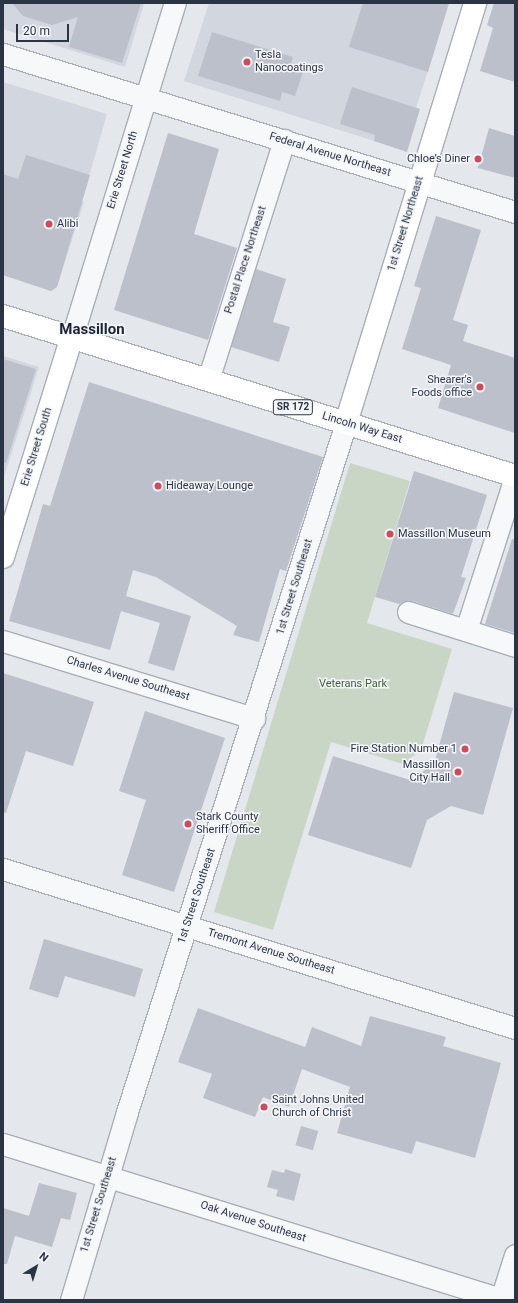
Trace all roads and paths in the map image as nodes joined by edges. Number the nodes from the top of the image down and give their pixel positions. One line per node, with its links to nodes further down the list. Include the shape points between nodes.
1 (175, 3): 4 (street, Erie Street North)
2 (475, 3): 6 (main road, 1st Street Northeast)
3 (3, 54): 4 (street, Federal Avenue Northeast)
4 (145, 97): 5 (street, Federal Avenue Northeast); 9 (street, Erie Street North)
5 (284, 140): 6 (street, Federal Avenue Northeast); 10 (street, Postal Place Northeast)
6 (419, 182): 7 (street, Federal Avenue Northeast); 11 (main road, 1st Street Northeast)
7 (515, 212)
8 (3, 316): 9 (main road, SR 172)
9 (72, 337): 10 (main road, Lincoln Way East / SR 172); 13 (main road, Erie Street South)
10 (208, 380): 11 (main road, Lincoln Way East / SR 172)
11 (346, 423): 12 (main road, Lincoln Way East / SR 172); 18 (street, 1st Street Southeast)
12 (515, 477): 15 (street)
13 (3, 557)
14 (408, 612): 15 (street)
15 (466, 630): 17 (street)
16 (3, 640): 18 (street, Charles Avenue Southeast)
17 (515, 646)
18 (254, 718): 20 (street, 1st Street Southeast)
19 (3, 869): 20 (street, Tremont Avenue Southeast)
20 (188, 926): 21 (street, Tremont Avenue Southeast); 23 (street, 1st Street Southeast)
21 (515, 1028)
22 (3, 1144): 23 (street, Oak Avenue Southeast)
23 (108, 1176): 25 (street, 1st Street Southeast); 26 (street, Oak Avenue Southeast)
24 (515, 1255): 26 (street)
25 (70, 1300)
26 (502, 1300)

